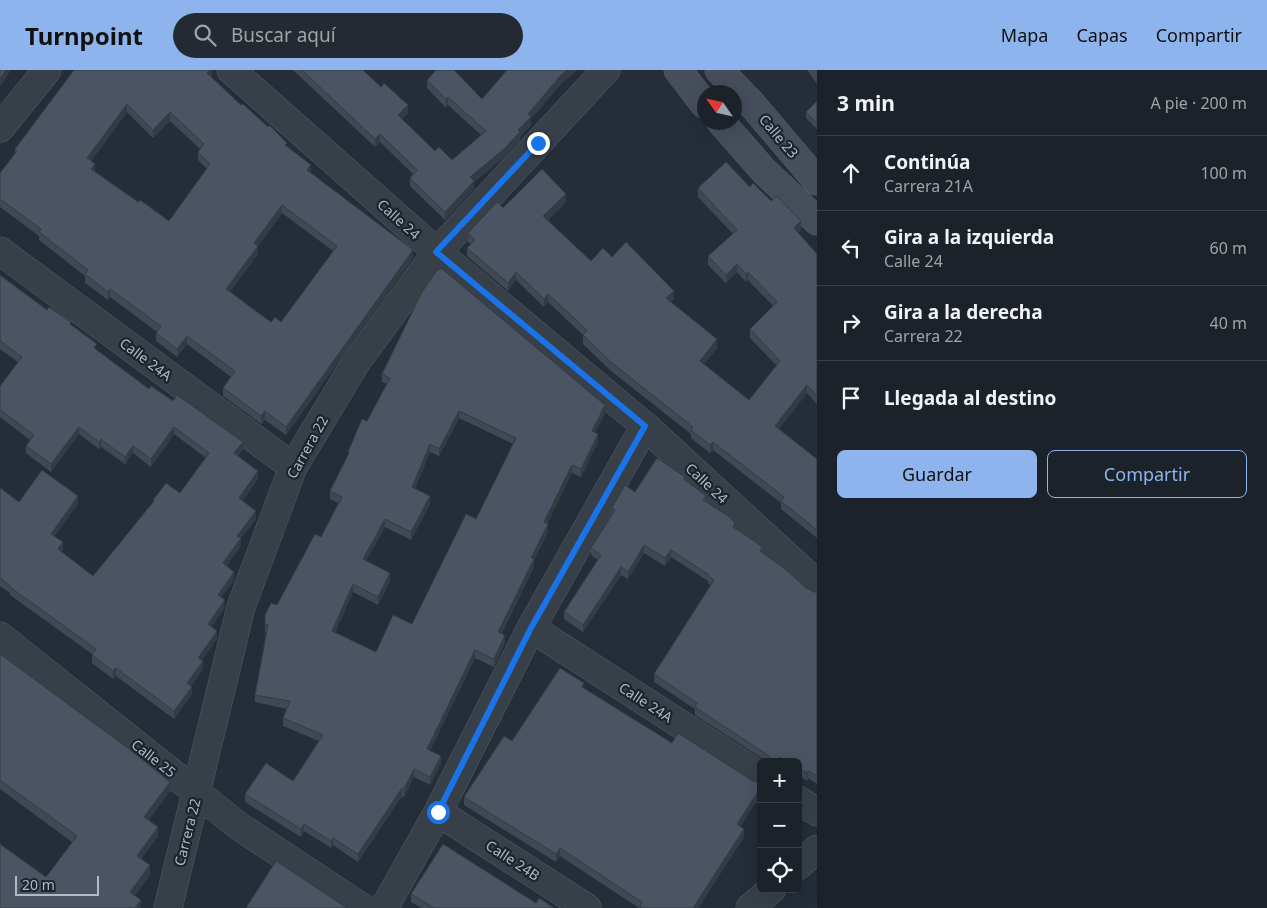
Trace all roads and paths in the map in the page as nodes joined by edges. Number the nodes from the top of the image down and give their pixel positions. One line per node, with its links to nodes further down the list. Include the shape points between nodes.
1 (47, 70): 7 (street)
2 (231, 70): 12 (street, Calle 24)
3 (606, 70): 12 (street, Carrera 22)
4 (678, 70): 6 (street)
5 (719, 70): 9 (street, Calle 23)
6 (697, 95)
7 (0, 128)
8 (728, 130): 10 (street)
9 (817, 181)
10 (817, 221)
11 (0, 251): 14 (street, Calle 24A)
12 (436, 252): 13 (street, Calle 24); 14 (street, Carrera 22, via 355,364)
13 (645, 426): 15 (street, Calle 24); 16 (street)
14 (293, 467): 19 (street, Carrera 22, via 242,607)
15 (817, 584)
16 (531, 628): 18 (street, Calle 24A); 21 (street)
17 (0, 636): 19 (street, Calle 25)
18 (757, 773)
19 (197, 792): 25 (street, Carrera 22); 26 (street, Calle 25, via 240,827)
20 (802, 803): 22 (street)
21 (438, 812): 27 (street); 28 (street, Calle 24B)
22 (817, 812)
23 (817, 849): 24 (street)
24 (802, 862)
25 (168, 908)
26 (362, 908)
27 (384, 908)
28 (587, 908)

